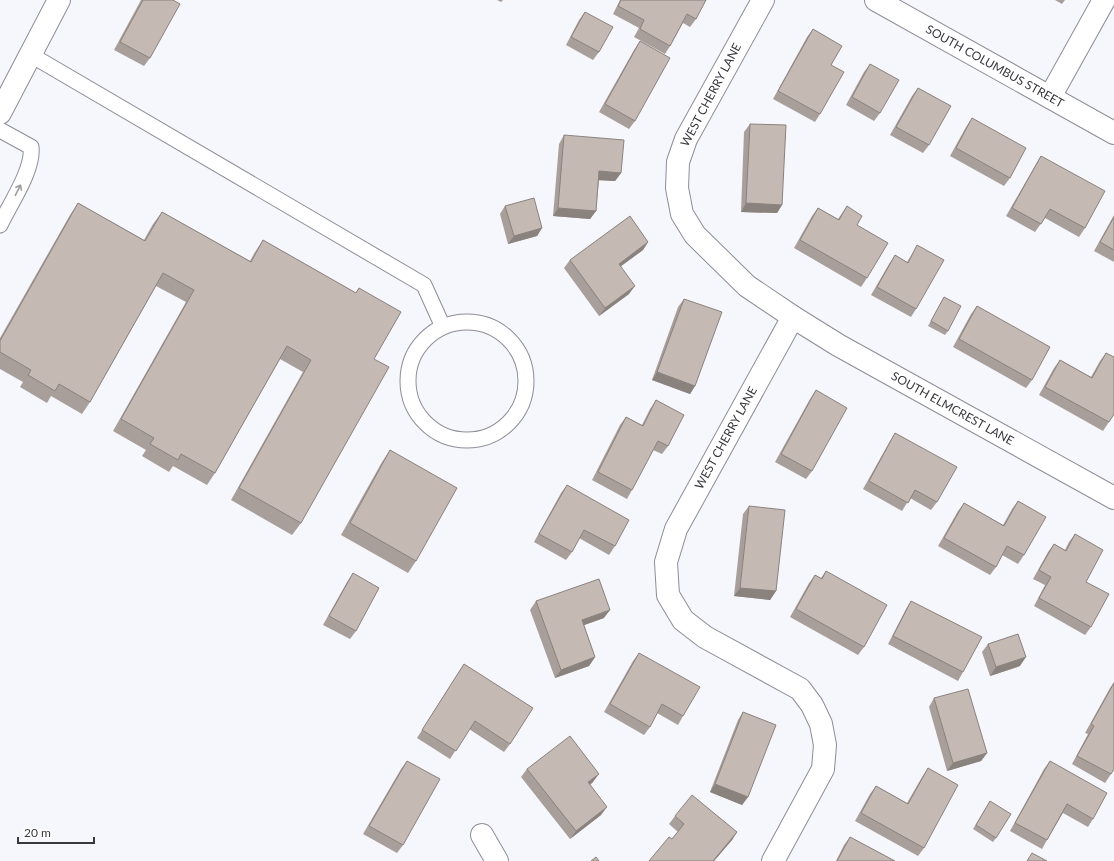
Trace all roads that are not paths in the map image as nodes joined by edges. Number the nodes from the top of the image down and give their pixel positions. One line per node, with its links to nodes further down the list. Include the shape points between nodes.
1 (58, 0): 5 (street)
2 (762, 0): 11 (street, WEST CHERRY LANE, via 686,139 678,162 677,188 682,214 696,235 747,286)
3 (876, 0): 6 (street, SOUTH COLUMBUS STREET)
4 (1104, 0): 6 (street)
5 (31, 55): 7 (street); 12 (lane, via 424,285)
6 (1050, 97): 9 (street, SOUTH COLUMBUS STREET)
7 (0, 113)
8 (0, 130): 10 (lane, one-way to 8, via 30,167 32,155 31,147)
9 (1114, 133)
10 (0, 225)
11 (793, 317): 13 (street, SOUTH ELMCREST LANE, via 838,345); 16 (street, WEST CHERRY LANE, via 676,529 666,562 668,595 683,620 705,637 800,689 812,705 821,724 825,745 823,769)
12 (443, 327): 12 (lane, via 427,338 416,353 409,371 409,390 414,408 425,423 440,435 459,440 478,440 496,433 512,420 522,403 526,384 523,364 515,346 500,332 482,324 462,322)
13 (1114, 498)
14 (482, 835): 15 (street)
15 (497, 861)
16 (773, 861)

